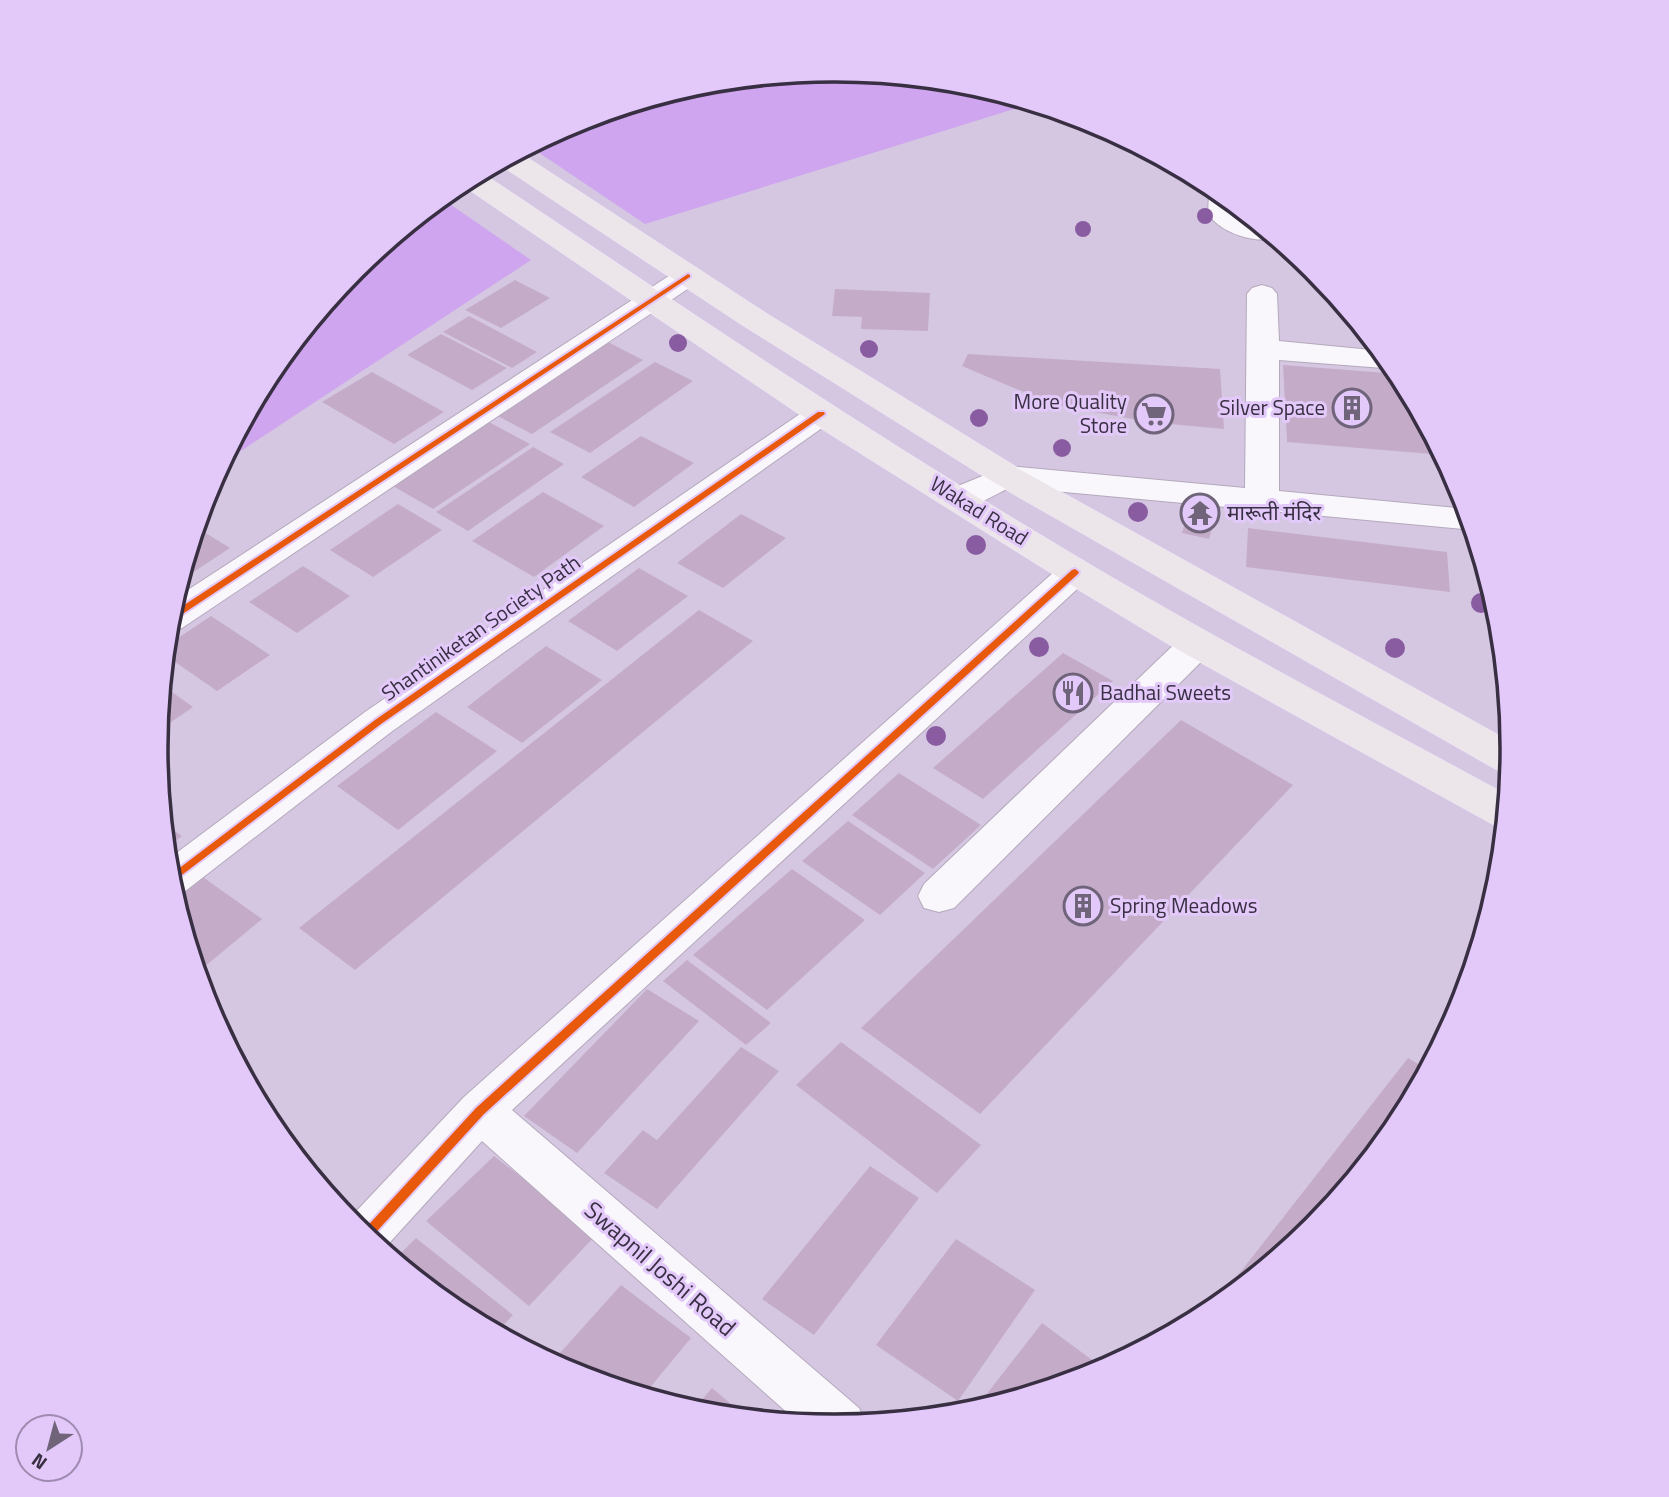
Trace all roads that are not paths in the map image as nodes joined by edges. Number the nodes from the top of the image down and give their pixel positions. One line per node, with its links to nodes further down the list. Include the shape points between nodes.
1 (517, 164): 5 (main road)
2 (480, 185): 7 (main road, Wakad Road)
3 (1222, 207): 4 (street, via 1222,214 1232,223)
4 (1251, 229)
5 (688, 276): 7 (street); 11 (main road)
6 (1262, 294): 8 (street)
7 (649, 300): 10 (main road, Wakad Road); 16 (street)
8 (1264, 349): 9 (street); 13 (street)
9 (1375, 360)
10 (821, 414): 12 (main road, Wakad Road); 20 (street, Shantiniketan Society Path, via 378,722)
11 (1007, 476): 12 (street); 13 (street); 18 (main road)
12 (960, 498): 15 (main road, Wakad Road)
13 (1262, 500): 14 (street)
14 (1459, 519)
15 (1075, 572): 17 (main road, Wakad Road); 22 (street)
16 (183, 610)
17 (1197, 644): 19 (main road, Wakad Road); 21 (street)
18 (1501, 754)
19 (1498, 808)
20 (180, 873)
21 (939, 897)
22 (480, 1111): 23 (street); 24 (street, Swapnil Joshi Road)
23 (373, 1229)
24 (828, 1415)

